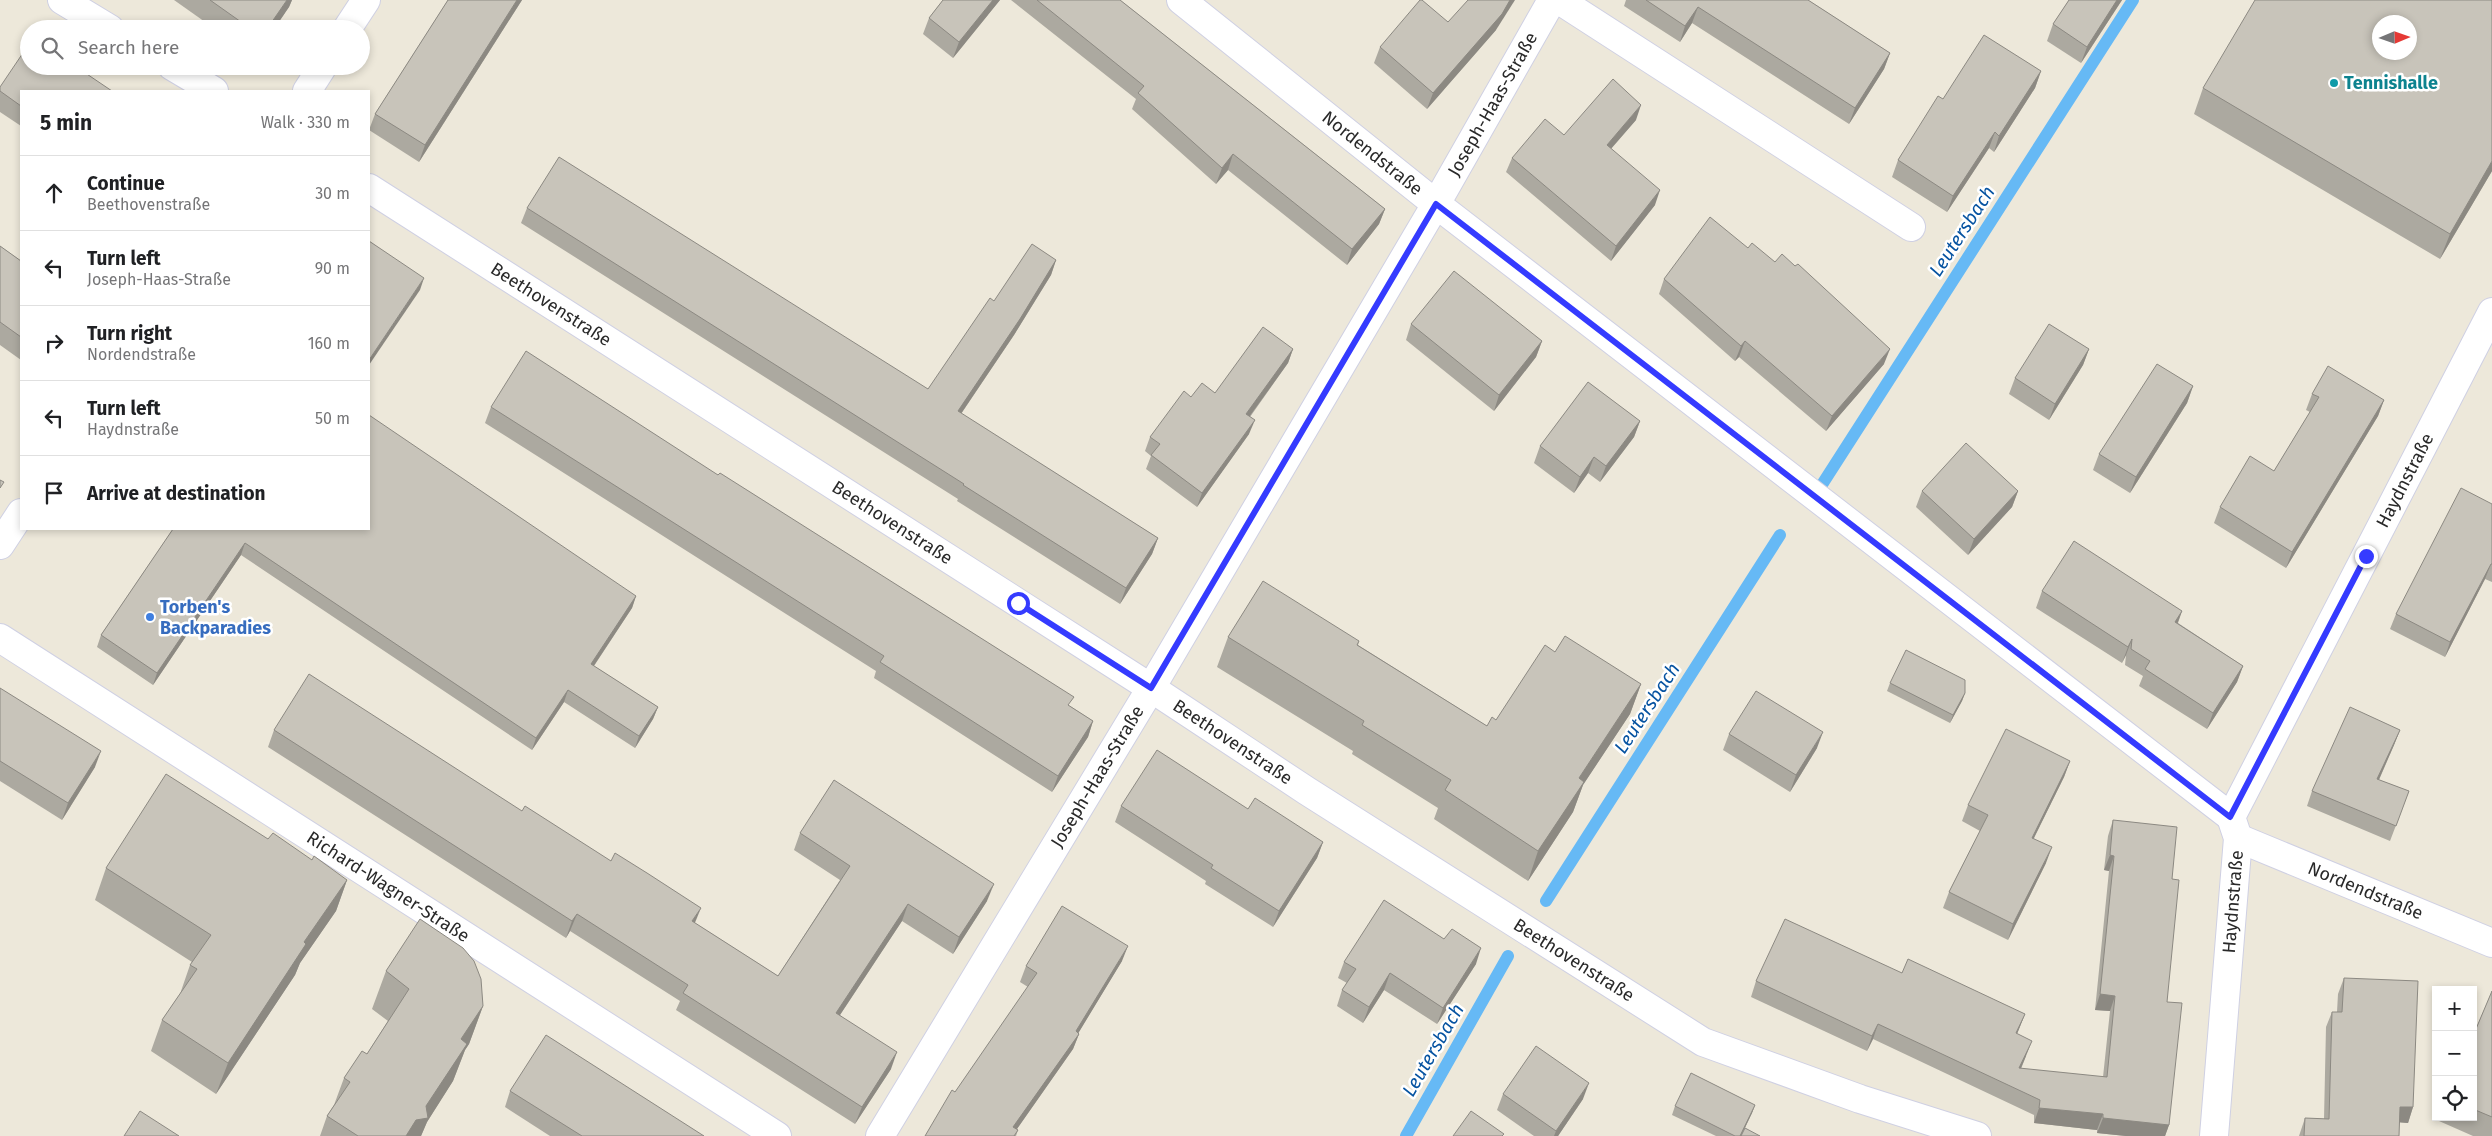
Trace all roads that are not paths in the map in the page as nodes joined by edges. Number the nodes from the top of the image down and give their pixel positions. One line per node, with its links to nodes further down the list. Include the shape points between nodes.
1 (62, 0): 6 (street)
2 (366, 0): 7 (street)
3 (1182, 0): 13 (street, Nordendstraße)
4 (1552, 0): 13 (street, Joseph-Haas-Straße)
5 (1559, 0): 14 (street)
6 (95, 20)
7 (353, 20)
8 (187, 75): 10 (street)
9 (317, 75): 11 (street)
10 (212, 90)
11 (308, 90)
12 (370, 189): 19 (street, Beethovenstraße)
13 (1436, 204): 19 (street, Joseph-Haas-Straße); 20 (street, Nordendstraße)
14 (1911, 227)
15 (2492, 312): 20 (street, Haydnstraße)
16 (20, 515): 17 (street)
17 (0, 545)
18 (0, 638): 22 (street, Richard-Wagner-Straße)
19 (1151, 688): 23 (street, Joseph-Haas-Straße); 24 (street, Beethovenstraße, via 1703,1042 1860,1099)
20 (2234, 827): 21 (street, Nordendstraße); 25 (street, Haydnstraße)
21 (2492, 942)
22 (777, 1136)
23 (880, 1136)
24 (1977, 1136)
25 (2214, 1136)

